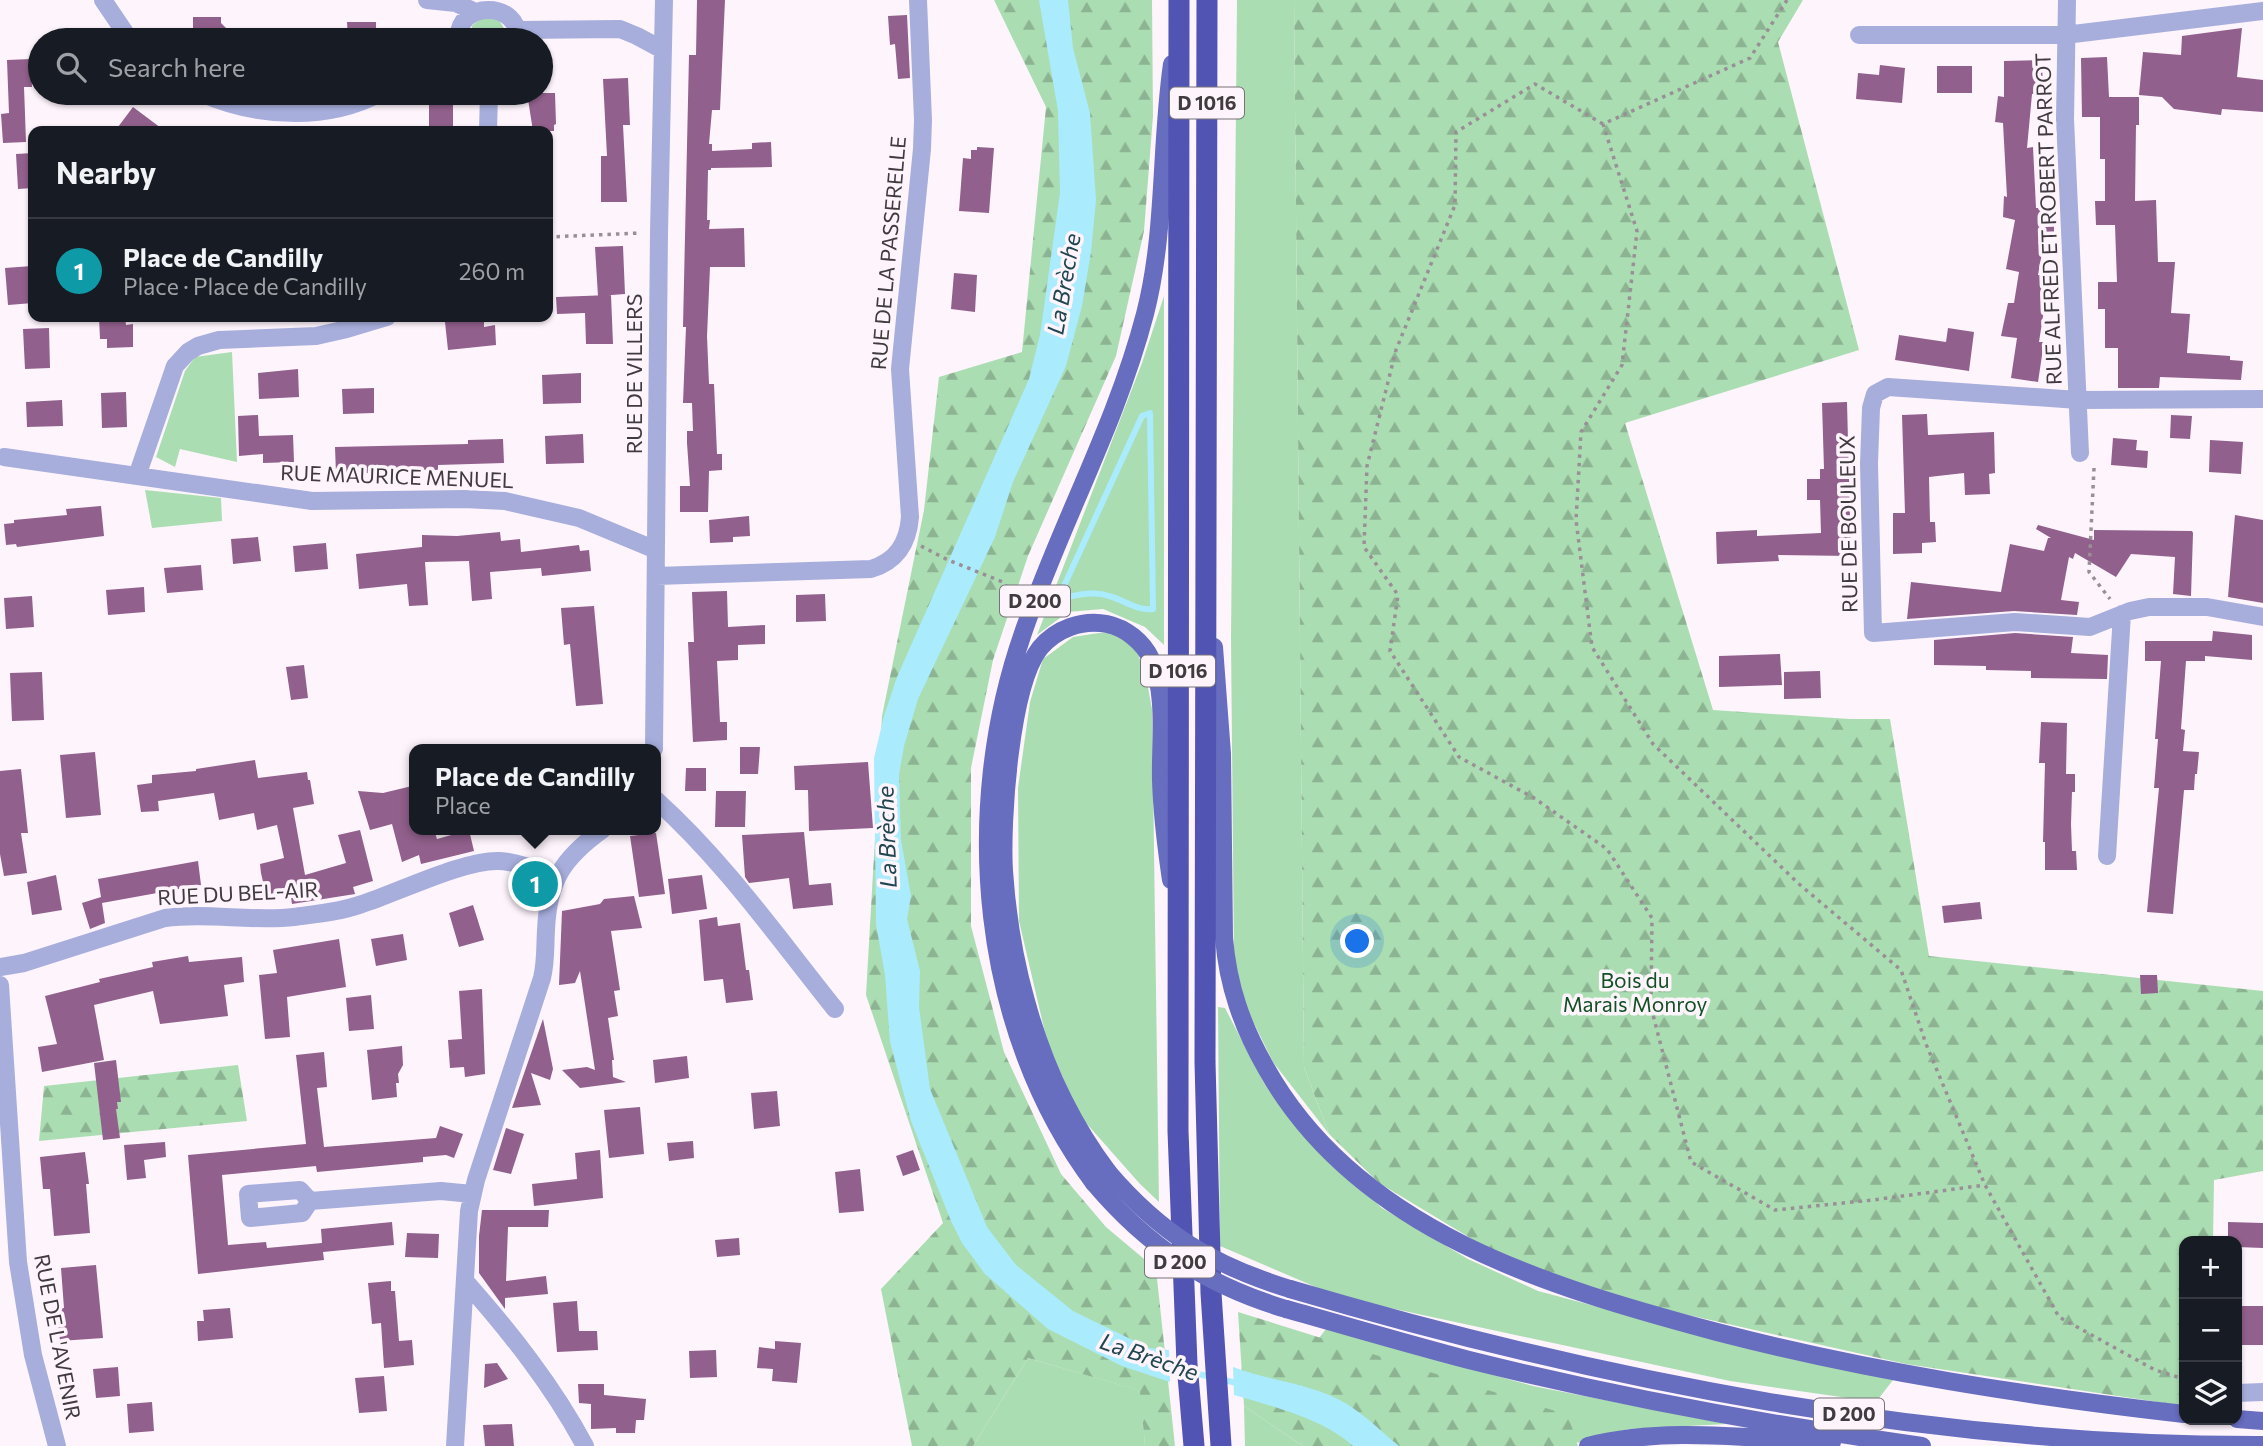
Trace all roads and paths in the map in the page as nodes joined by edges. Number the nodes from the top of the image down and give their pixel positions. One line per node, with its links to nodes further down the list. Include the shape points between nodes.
1 (103, 0): 12 (street)
2 (427, 0): 9 (street)
3 (664, 0): 18 (street, RUE DE VILLERS)
4 (918, 0): 34 (street, RUE DE LA PASSERELLE, via 922,149 900,369 910,517)
5 (1207, 0): 24 (highway, D 1016)
6 (1218, 0): 24 (highway)
7 (1787, 0): 22 (path, via 1750,58)
8 (2067, 0): 17 (street, RUE ALFRED ET ROBERT PARROT)
9 (480, 5): 13 (street); 14 (street, via 506,11)
10 (1179, 8): 46 (highway, D 1016); 50 (main road, D 200, via 1165,108 1156,254 1145,315 1112,415 1016,653 997,734 989,808 992,916 1022,1044 1068,1144)
11 (2263, 11): 17 (street)
12 (122, 28)
13 (460, 28)
14 (515, 28)
15 (553, 33): 18 (street, via 620,29)
16 (1859, 35): 17 (street)
17 (2065, 36): 29 (street, RUE ALFRED ET ROBERT PARROT)
18 (663, 50): 25 (street, RUE DE VILLERS)
19 (237, 105): 20 (street, via 289,113)
20 (347, 105)
21 (489, 105): 23 (street)
22 (1603, 124): 51 (path, via 1637,231 1622,365 1581,432 1576,520 1592,646 1653,744 1799,884 1901,970 1926,1044); 51 (path, via 1535,84 1456,132 1455,205 1396,350 1367,466 1364,547 1398,595 1390,651 1459,757 1534,798 1607,849 1652,918 1651,1007 1691,1162 1775,1210)
23 (488, 126)
24 (1207, 206): 36 (highway, D 1016)
25 (659, 232): 26 (path); 35 (street, RUE DE VILLERS)
26 (553, 237)
27 (372, 322): 33 (street, via 316,336 219,340 188,352 175,366)
28 (2263, 399): 29 (street, RUE ALFRED ET ROBERT PARROT)
29 (2078, 400): 30 (street, RUE ALFRED ET ROBERT PARROT); 39 (street, RUE DE BOULEUX, via 1896,387 1875,394 1870,464 1873,633 2015,622 2090,627)
30 (2079, 431): 31 (street, RUE ALFRED ET ROBERT PARROT); 39 (path, via 2094,460 2089,572)
31 (2080, 453)
32 (1, 457): 33 (street, RUE MAURICE MENUEL)
33 (137, 476): 35 (street, RUE MAURICE MENUEL, via 312,501 505,501 579,518)
34 (907, 539): 37 (street, via 889,562 871,569); 38 (path, via 1003,582)
35 (656, 550): 37 (street, RUE DE VILLERS)
36 (1207, 562): 58 (main road, D 200, via 1222,741 1223,911 1230,982 1244,1027 1271,1077 1307,1126 1345,1166 1406,1212 1469,1248 1600,1299 1750,1340 1899,1373); 67 (highway, D 1016, via 1205,1062)
37 (656, 576): 41 (street, RUE DE VILLERS)
38 (1018, 605)
39 (2122, 614): 40 (street, RUE DE BOULEUX, via 2149,607 2194,607); 44 (street)
40 (2263, 617)
41 (654, 744)
42 (661, 805): 49 (street, via 713,857)
43 (595, 835): 45 (street, via 571,855)
44 (2107, 856)
45 (556, 878): 47 (street, RUE DU BEL-AIR, via 500,861 478,864 349,908 276,919 165,918); 52 (street, via 536,999)
46 (1178, 931): 50 (main road, D 200, via 1165,839 1160,697 1154,668 1139,641 1119,628 1074,625 1041,647 1027,676 1009,760 1004,868 1015,954 1037,1037); 66 (highway, D 1016, via 1179,1143)
47 (0, 967)
48 (0, 985): 63 (street, RUE DE L'AVENIR, via 18,1262 33,1355)
49 (835, 1009)
50 (1101, 1178): 61 (main road, D 200, bridge, via 1188,1245 1239,1272 1491,1344 1774,1403 1922,1425 2120,1442); 62 (main road, D 200, bridge, via 1132,1224 1180,1262 1224,1287 1286,1309 1586,1387)
51 (1985, 1185): 55 (path, via 2059,1317 2155,1370)
52 (472, 1194): 53 (street, via 440,1191); 54 (street)
53 (310, 1201)
54 (465, 1282): 64 (street); 65 (street, via 515,1341)
55 (2179, 1377)
56 (2242, 1392): 57 (street)
57 (2263, 1392)
58 (2179, 1413)
59 (2242, 1419): 60 (main road)
60 (2263, 1421)
61 (2263, 1444)
62 (1916, 1445): 68 (main road, D 200, via 1682,1435)
63 (57, 1446)
64 (455, 1446)
65 (585, 1446)
66 (1194, 1446)
67 (1221, 1446)
68 (1588, 1446)

